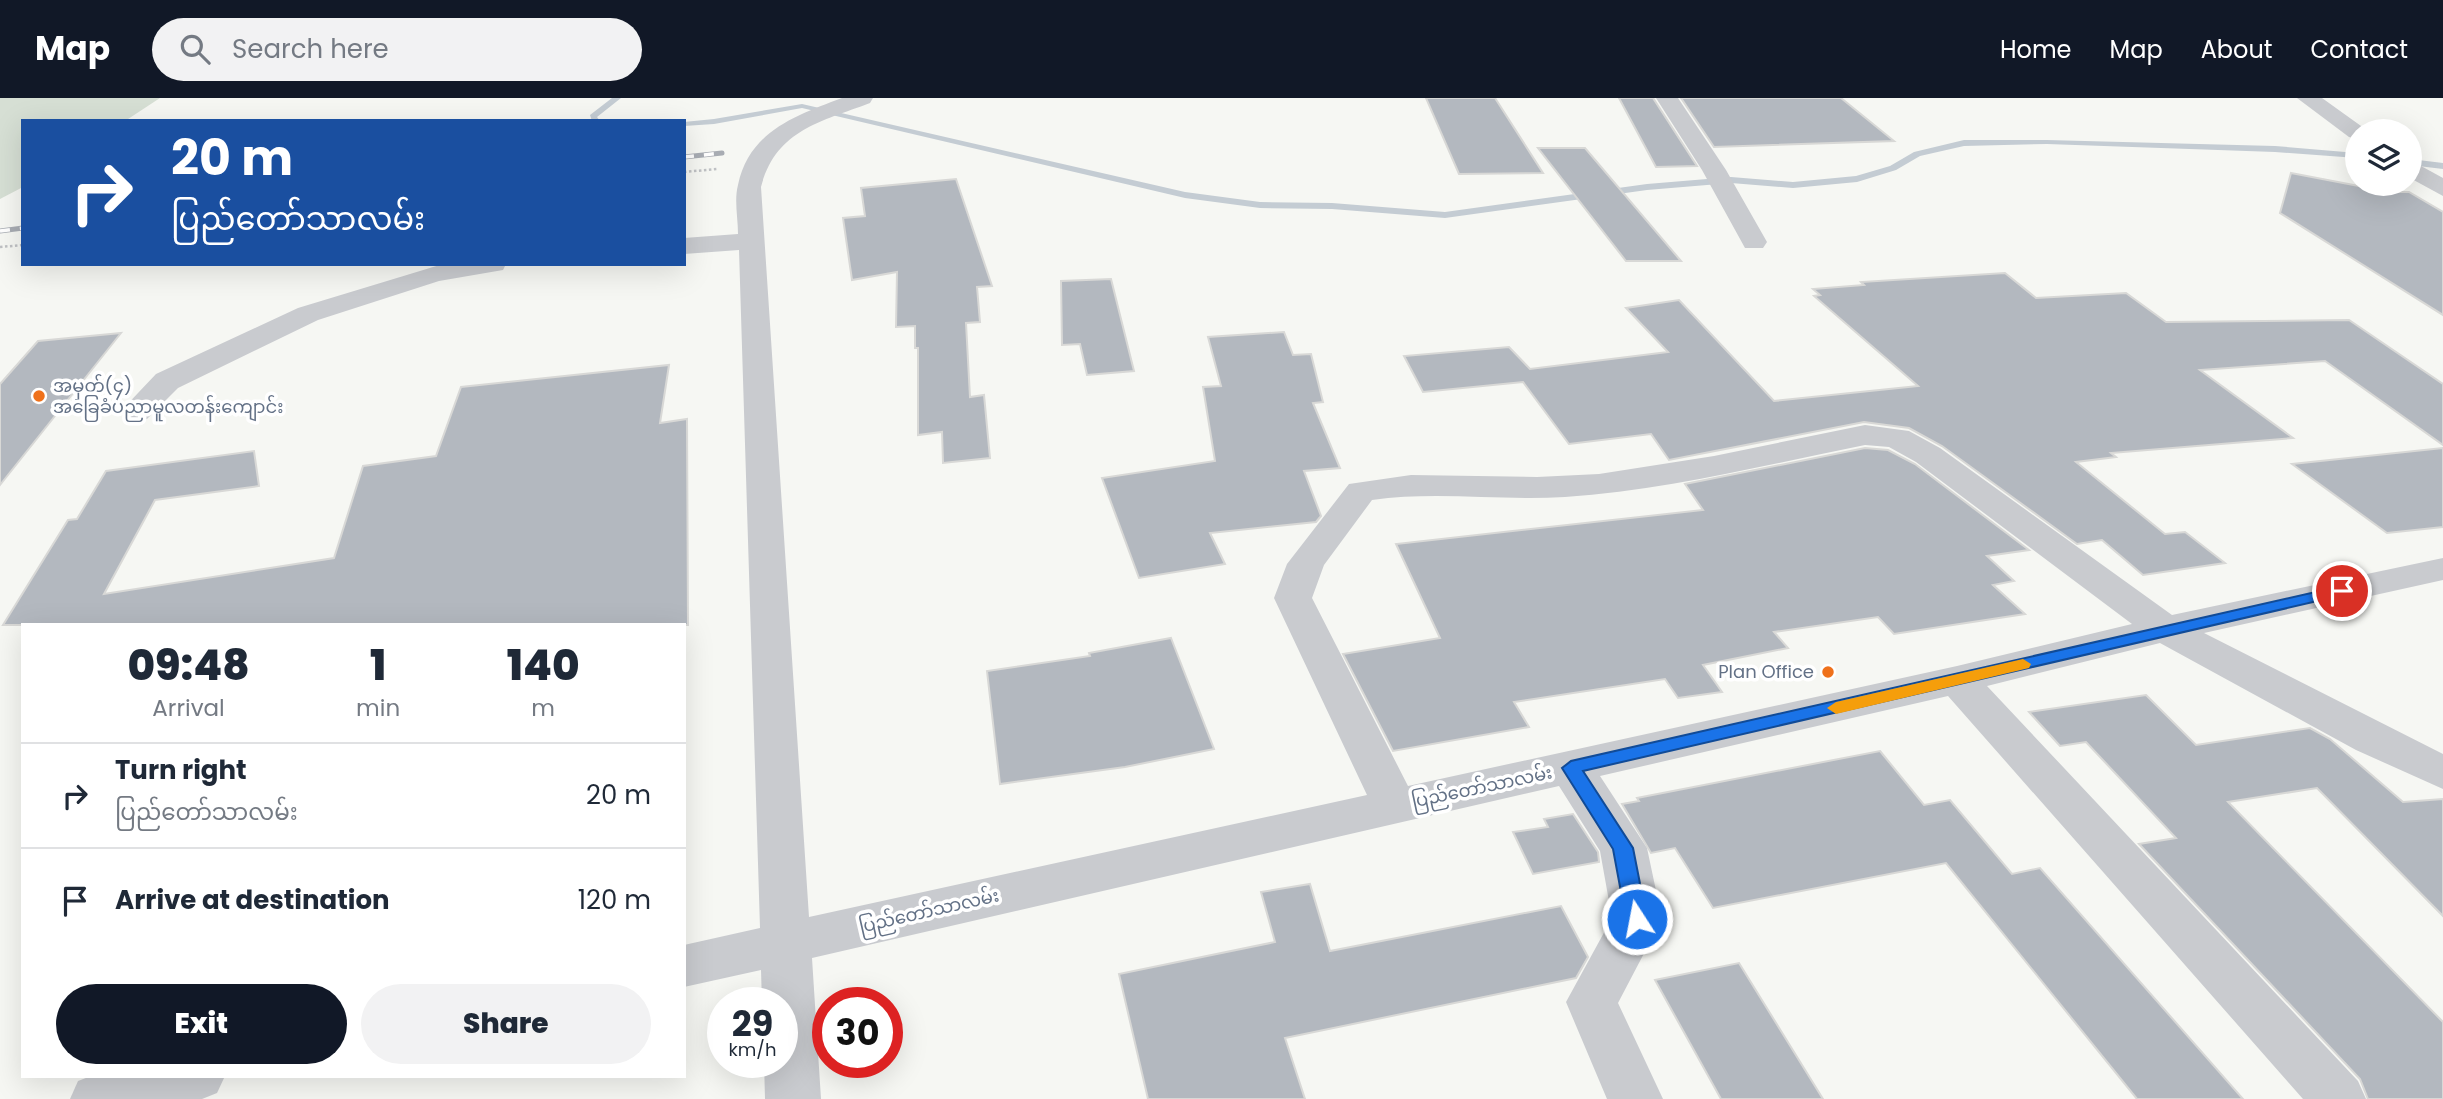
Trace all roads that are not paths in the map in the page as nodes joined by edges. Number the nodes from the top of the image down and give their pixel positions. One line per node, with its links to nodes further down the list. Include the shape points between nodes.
1 (1668, 98): 8 (street)
2 (2308, 98): 4 (street)
3 (856, 100): 7 (street, via 777,136 752,165)
4 (2345, 124)
5 (2422, 175): 6 (street)
6 (2443, 190)
7 (751, 241): 9 (street); 18 (street)
8 (1754, 242)
9 (686, 246)
10 (480, 266): 11 (street, via 434,274 308,314 167,381)
11 (136, 412)
12 (2443, 569): 13 (street, ပြည်တော်သာလမ်း)
13 (2165, 629): 14 (street, ပြည်တော်သာလမ်း); 16 (street); 17 (street, via 1928,455 1897,438 1866,435 1609,484 1396,485 1361,491 1306,564 1293,598)
14 (1957, 680): 15 (street, ပြည်တော်သာလမ်း); 24 (street)
15 (1571, 768): 17 (street, ပြည်တော်သာလမ်း); 23 (street, via 1623,848 1637,919 1592,1002)
16 (2443, 773)
17 (1395, 806): 18 (street, ပြည်တော်သာလမ်း)
18 (786, 943): 19 (street, ပြည်တော်သာလမ်း); 22 (street)
19 (686, 966)
20 (189, 1078): 21 (street)
21 (98, 1099)
22 (793, 1099)
23 (1636, 1099)
24 (2338, 1099)

